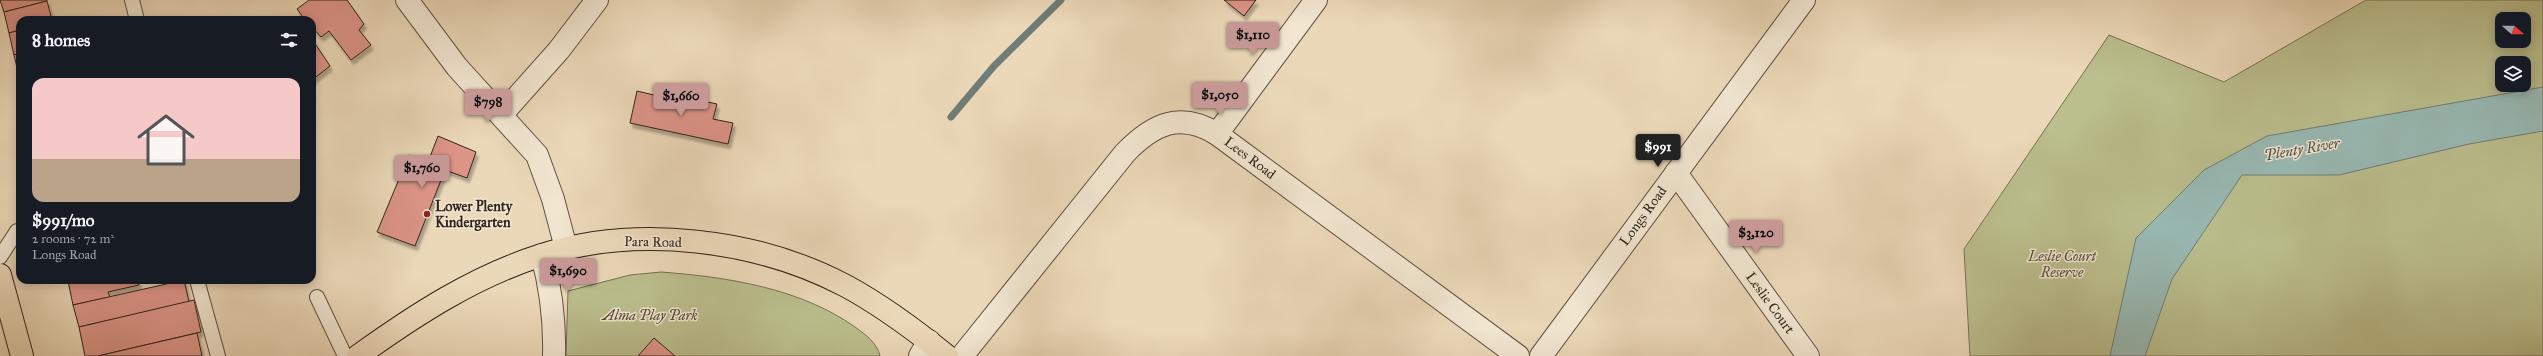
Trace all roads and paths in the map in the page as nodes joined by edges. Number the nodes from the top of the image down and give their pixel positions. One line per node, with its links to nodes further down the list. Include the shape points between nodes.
1 (132, 0): 6 (lane)
2 (407, 0): 7 (street, via 457,67)
3 (597, 0): 7 (street, via 559,50)
4 (1316, 0): 8 (street)
5 (1804, 0): 9 (street, Longs Road)
6 (136, 16)
7 (502, 114): 11 (street, via 537,155 553,199)
8 (1217, 134): 24 (street, Lees Road, via 1202,125 1181,122 1151,130 1138,140); 25 (street, Lees Road)
9 (1676, 173): 26 (street, Longs Road); 27 (street, Leslie Court)
10 (16, 233): 13 (lane)
11 (566, 248): 12 (main road, Para Road); 17 (main road, Para Road, via 614,242 664,240 702,243 762,253 844,285 895,316)
12 (542, 255): 21 (main road, Para Road, via 470,284 428,308); 22 (street, via 554,316)
13 (0, 257)
14 (0, 275): 18 (main road)
15 (198, 284): 19 (lane)
16 (317, 297): 20 (lane)
17 (924, 349): 23 (main road, Para Road)
18 (22, 356)
19 (218, 356)
20 (345, 356)
21 (358, 356)
22 (554, 356)
23 (947, 356)
24 (962, 356)
25 (1518, 356)
26 (1541, 356)
27 (1808, 356)

